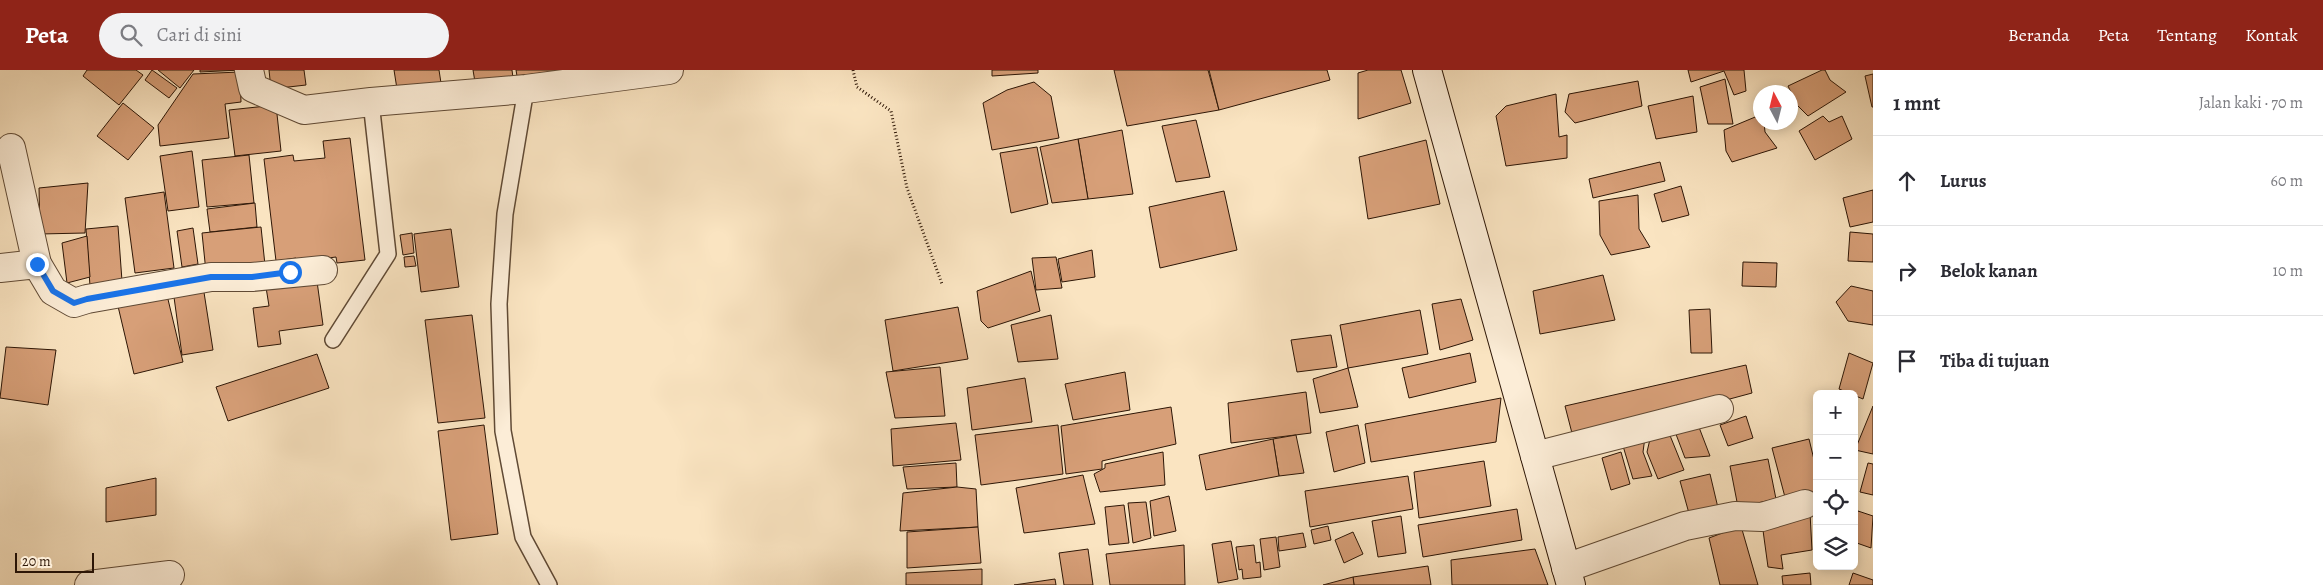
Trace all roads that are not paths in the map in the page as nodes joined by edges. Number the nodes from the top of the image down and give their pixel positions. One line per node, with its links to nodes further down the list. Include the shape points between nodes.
1 (249, 70): 5 (street, via 253,88 304,110)
2 (669, 70): 4 (street)
3 (1427, 70): 12 (street)
4 (526, 89): 5 (street); 17 (lane, via 505,214 499,304 503,431 523,537)
5 (371, 102): 10 (lane, via 388,254)
6 (11, 148): 7 (street)
7 (37, 264): 8 (street); 9 (street, via 53,291 74,303 211,277 252,277)
8 (0, 268)
9 (323, 270)
10 (333, 340)
11 (1718, 409): 12 (street)
12 (1536, 456): 15 (street)
13 (1805, 504): 15 (street, via 1762,516 1735,516 1685,526)
14 (170, 575): 16 (street)
15 (1568, 576)
16 (89, 585)
17 (549, 585)

